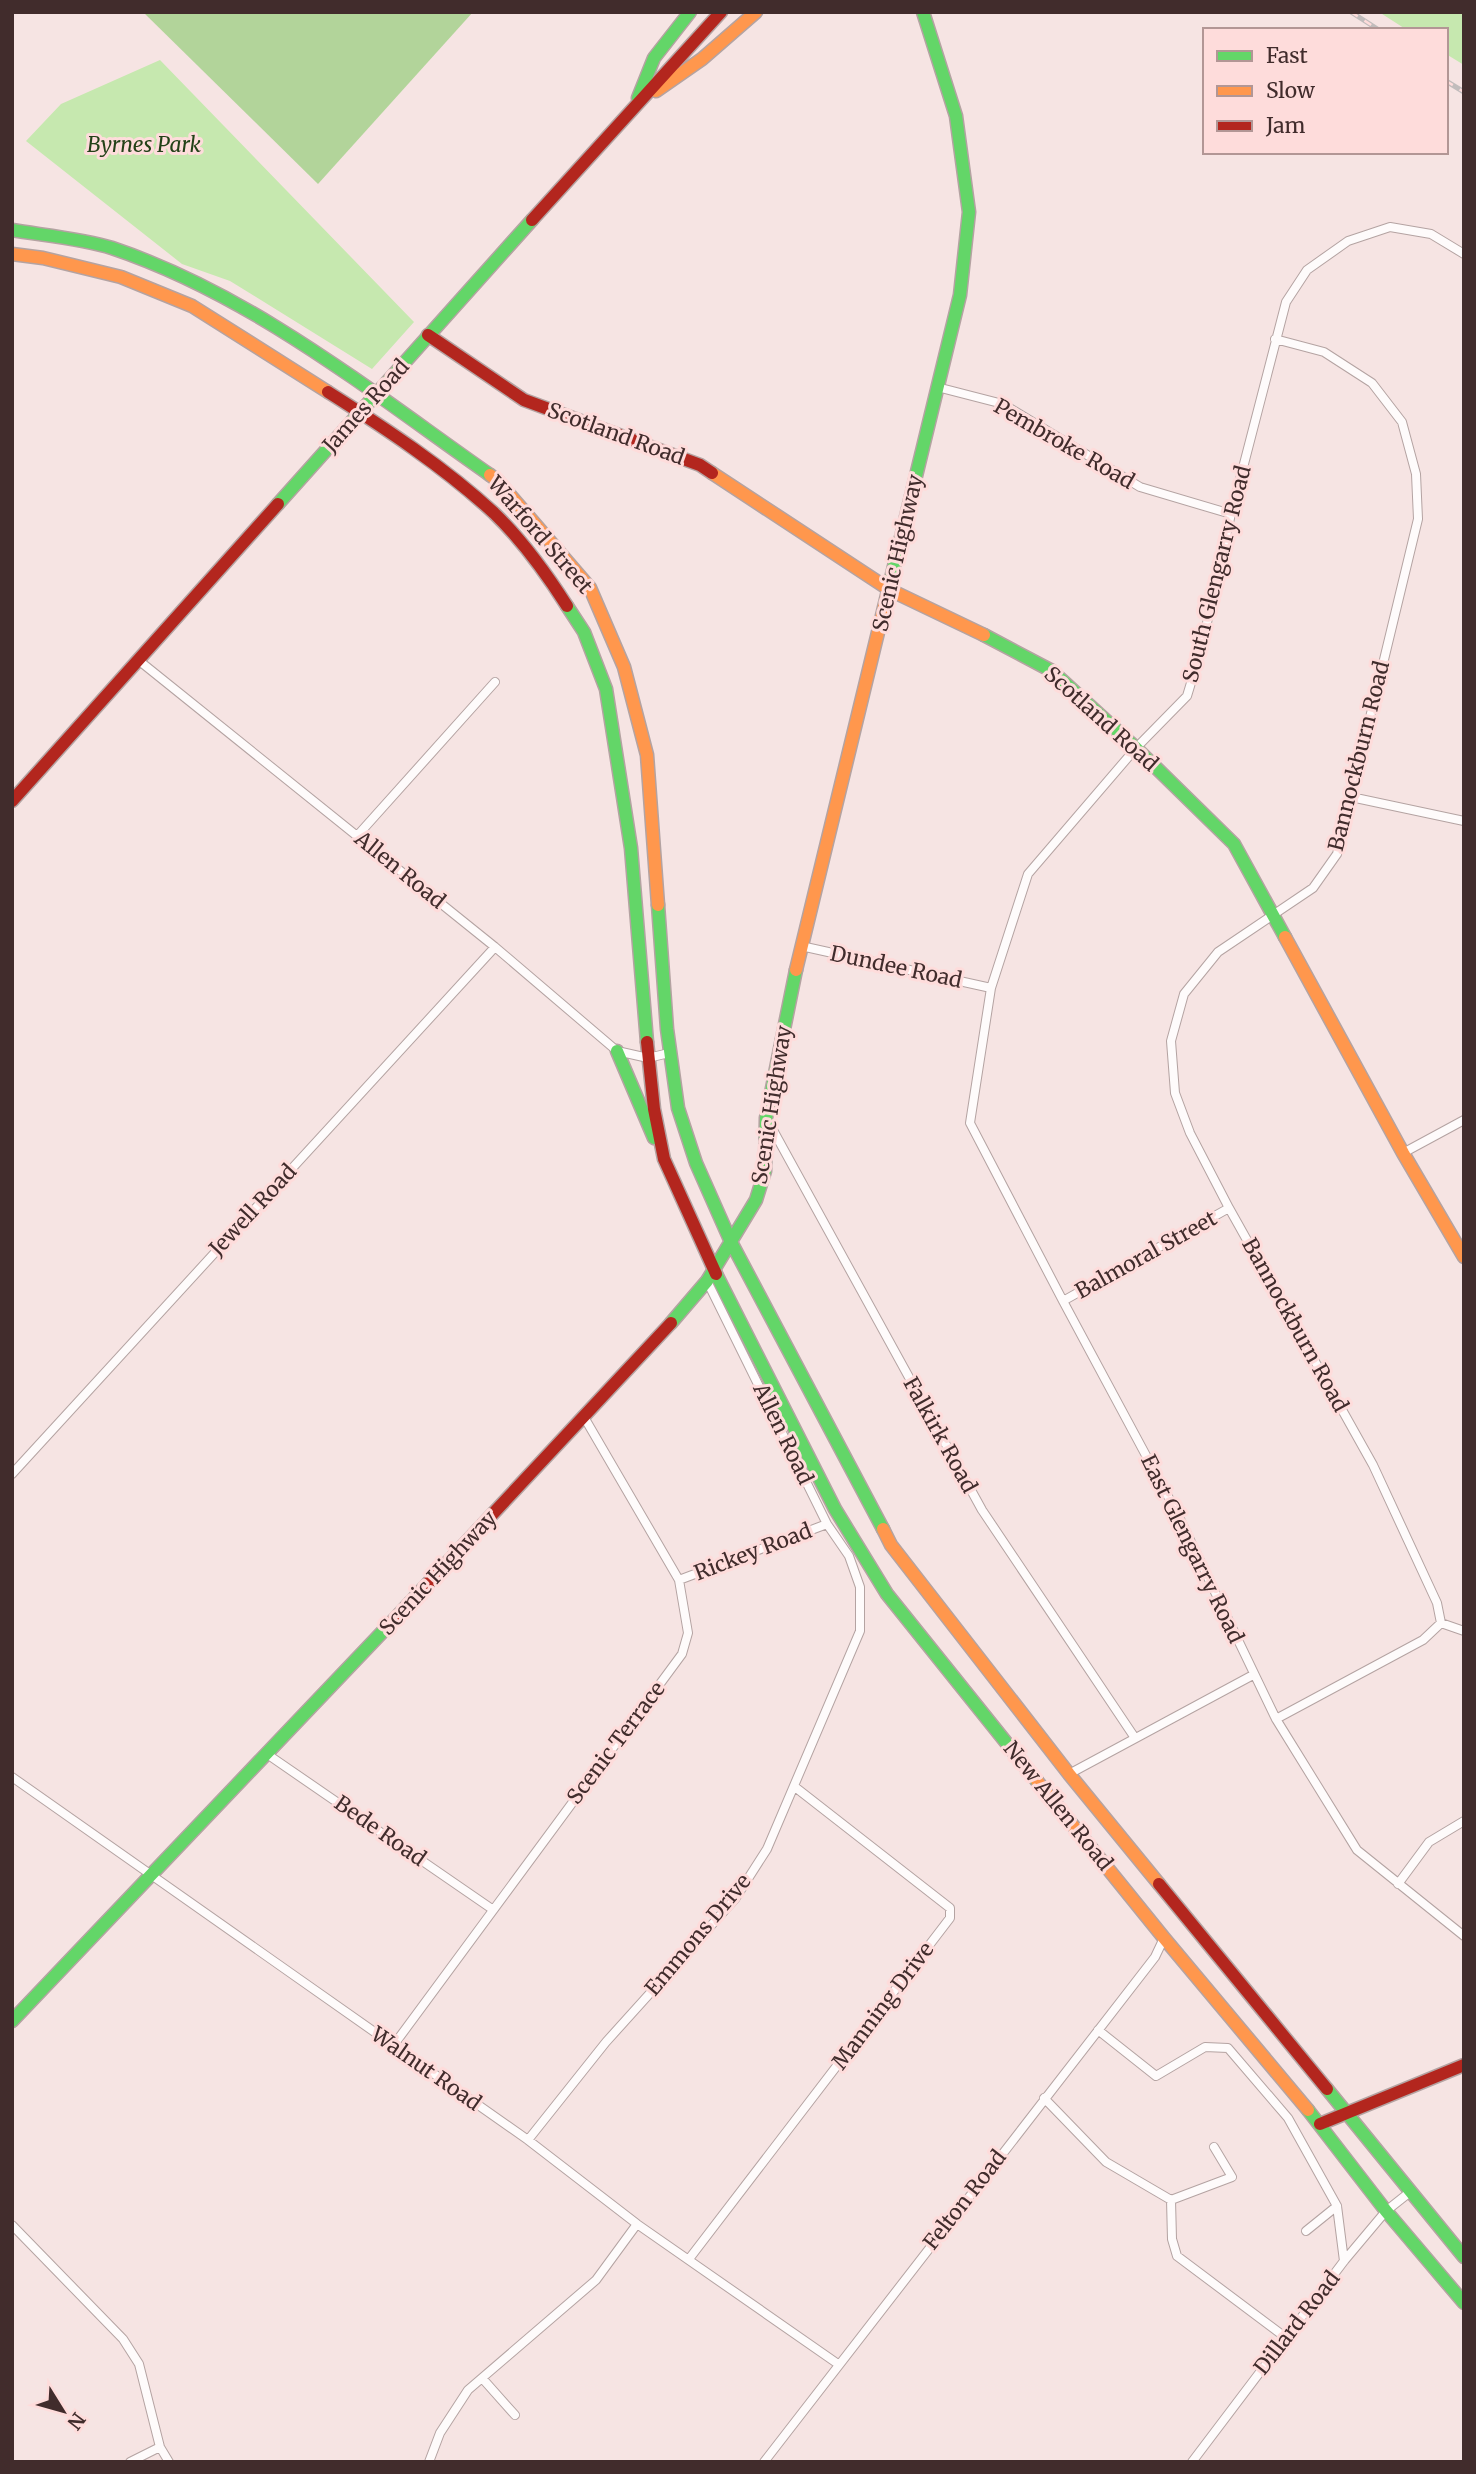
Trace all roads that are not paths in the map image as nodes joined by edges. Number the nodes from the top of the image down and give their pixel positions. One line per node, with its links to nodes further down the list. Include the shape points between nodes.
1 (690, 12): 5 (main road, via 654,58)
2 (721, 12): 5 (main road, James Road)
3 (757, 12): 5 (main road, via 702,59)
4 (923, 12): 11 (main road, Scenic Highway, via 956,116 969,212 960,295)
5 (635, 105): 9 (main road, James Road)
6 (12, 230): 12 (main road, Warford Street, via 110,247 210,289 288,333)
7 (12, 254): 13 (main road, Warford Street, via 121,277 192,306)
8 (1464, 254): 10 (street, South Glengarry Road, via 1431,234 1390,228 1348,242 1307,270 1286,302)
9 (428, 335): 12 (main road, James Road); 15 (main road, Scotland Road, via 524,400 700,465)
10 (1275, 339): 14 (street, South Glengarry Road); 19 (street, Bannockburn Road, via 1324,352 1372,383 1402,422 1416,474 1418,519)
11 (937, 387): 14 (street, Pembroke Road, via 1003,404 1140,487); 15 (main road, Scenic Highway)
12 (377, 395): 13 (main road, James Road); 28 (main road, Warford Street, via 498,481 590,588 624,667 647,755)
13 (360, 413): 16 (main road, James Road); 29 (main road, Warford Street, via 495,514 542,568 584,632 606,689 631,848)
14 (1231, 514): 18 (street, South Glengarry Road, via 1187,696)
15 (890, 590): 18 (main road, Scotland Road, via 1052,671); 24 (main road, Scenic Highway)
16 (137, 659): 20 (main road, James Road); 22 (street, Allen Road)
17 (495, 682): 22 (street)
18 (1136, 748): 23 (main road, Scotland Road, via 1234,844); 26 (street, South Glengarry Road, via 1028,874)
19 (1350, 797): 21 (street); 23 (street, Bannockburn Road, via 1337,854 1313,888)
20 (12, 801)
21 (1464, 821)
22 (357, 836): 25 (street, Allen Road)
23 (1271, 915): 33 (main road, Scotland Road); 35 (street, Bannockburn Road, via 1218,952 1184,994 1171,1041 1175,1093)
24 (801, 946): 26 (street, Dundee Road); 30 (main road, Scenic Highway)
25 (495, 947): 27 (street, Allen Road); 42 (street, Jewell Road)
26 (991, 988): 32 (street, South Glengarry Road)
27 (617, 1051): 29 (street, Allen Road); 34 (main road)
28 (669, 1053): 29 (street, Allen Road); 36 (main road, Warford Street, via 678,1108 696,1163)
29 (648, 1058): 34 (main road, Warford Street)
30 (766, 1118): 36 (main road, Scenic Highway, via 765,1171 756,1200); 50 (street, Falkirk Road, via 982,1510)
31 (1464, 1121): 33 (street)
32 (970, 1123): 40 (street, East Glengarry Road)
33 (1403, 1153): 37 (main road, Scotland Road)
34 (664, 1159): 38 (main road, Warford Street)
35 (1229, 1208): 40 (street, Balmoral Street); 46 (street, Bannockburn Road, via 1373,1465 1437,1603)
36 (731, 1242): 38 (main road, Scenic Highway); 52 (main road, New Allen Road, via 891,1545)
37 (1464, 1257)
38 (715, 1268): 39 (main road, Scenic Highway); 60 (main road, New Allen Road, via 835,1508 887,1594)
39 (707, 1281): 41 (main road, Scenic Highway); 43 (street, Allen Road)
40 (1063, 1301): 48 (street, East Glengarry Road, via 1178,1515)
41 (583, 1417): 44 (street, Scenic Terrace); 51 (main road, Scenic Highway)
42 (12, 1474)
43 (827, 1524): 44 (street, Rickey Road); 45 (street, Allen Road, via 849,1556)
44 (680, 1580): 58 (street, Scenic Terrace, via 688,1633 682,1654)
45 (860, 1587): 54 (street, Emmons Drive, via 860,1630)
46 (1441, 1623): 47 (street); 49 (street, via 1423,1640)
47 (1464, 1631)
48 (1253, 1675): 49 (street, East Glengarry Road); 50 (street)
49 (1276, 1719): 57 (street, East Glengarry Road, via 1357,1850)
50 (1135, 1738): 52 (street)
51 (267, 1754): 56 (main road, Scenic Highway); 58 (street, Bede Road)
52 (1069, 1774): 66 (main road, New Allen Road)
53 (12, 1777): 56 (street, Walnut Road)
54 (794, 1787): 68 (street, Emmons Drive, via 767,1849 735,1899 606,2042); 78 (street, Manning Drive, via 950,1908 950,1918)
55 (1464, 1821): 57 (street, via 1429,1842)
56 (152, 1875): 61 (main road, Scenic Highway); 63 (street, Walnut Road)
57 (1398, 1884): 59 (street, East Glengarry Road)
58 (492, 1909): 63 (street, Scenic Terrace)
59 (1464, 1936)
60 (1164, 1938): 62 (street, Felton Road, via 1155,1957); 67 (main road, New Allen Road)
61 (12, 2021)
62 (1098, 2030): 65 (street, Felton Road); 72 (street, via 1156,2076 1205,2047 1228,2048 1288,2118)
63 (393, 2046): 68 (street, Walnut Road)
64 (1464, 2066): 66 (main road)
65 (1044, 2098): 71 (street, via 1106,2162); 82 (street, Felton Road)
66 (1348, 2114): 67 (main road); 70 (main road, New Allen Road)
67 (1320, 2124): 73 (main road, New Allen Road)
68 (528, 2140): 75 (street, Walnut Road)
69 (1214, 2147): 71 (street, via 1232,2176)
70 (1410, 2192): 73 (street, Dillard Road); 77 (main road, New Allen Road)
71 (1171, 2200): 81 (street, via 1177,2256)
72 (1336, 2206): 76 (street); 79 (street)
73 (1386, 2211): 79 (street, Dillard Road); 80 (main road, New Allen Road)
74 (12, 2224): 85 (street, via 123,2339 139,2364)
75 (637, 2224): 78 (street, Walnut Road); 83 (street, via 596,2280)
76 (1306, 2231)
77 (1464, 2257)
78 (689, 2259): 82 (street, Walnut Road)
79 (1344, 2261): 81 (street, Dillard Road)
80 (1464, 2303)
81 (1285, 2337): 90 (street, Dillard Road)
82 (838, 2364): 89 (street, Felton Road)
83 (482, 2378): 84 (street); 88 (street, via 447,2422)
84 (515, 2415)
85 (160, 2447): 86 (street); 87 (street)
86 (130, 2462)
87 (169, 2462)
88 (429, 2462)
89 (764, 2462)
90 (1192, 2462)

